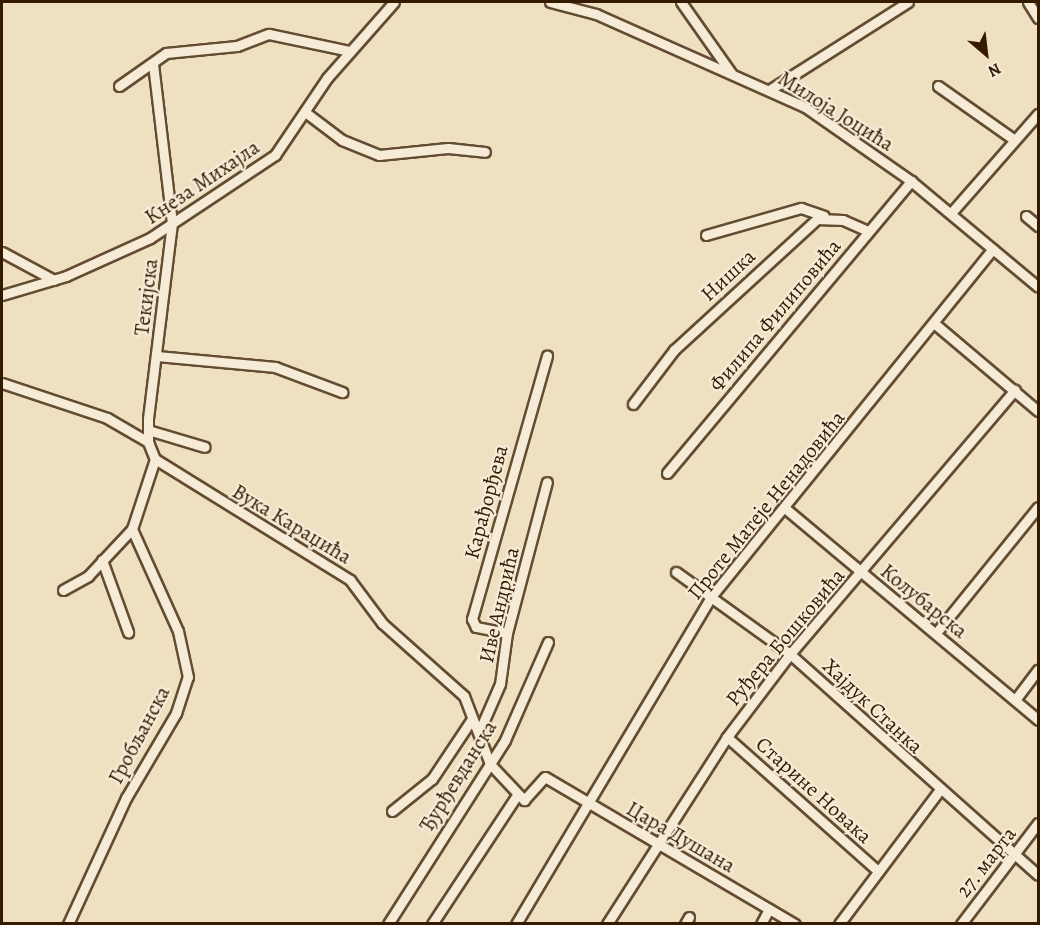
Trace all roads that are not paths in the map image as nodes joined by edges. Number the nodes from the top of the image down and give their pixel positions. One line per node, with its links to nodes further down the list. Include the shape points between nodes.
1 (394, 2): 7 (street, Кнеза Михајла)
2 (550, 2): 9 (street, Милоја Јоцића, via 596,14)
3 (681, 2): 9 (street)
4 (908, 2): 12 (street)
5 (1028, 2): 6 (street)
6 (1038, 18)
7 (350, 51): 8 (street, via 269,34 237,46 166,53); 13 (street, Кнеза Михајла)
8 (153, 64): 10 (street); 21 (street, Текијска)
9 (731, 73): 12 (street, Милоја Јоцића)
10 (119, 86)
11 (938, 86): 15 (street)
12 (771, 88): 17 (street, Милоја Јоцића)
13 (305, 112): 16 (street, via 342,140 379,155 448,148); 21 (street, Кнеза Михајла, via 276,155)
14 (1038, 114): 15 (street)
15 (1013, 140): 18 (street)
16 (485, 152)
17 (911, 181): 18 (street, Милоја Јоцића); 23 (street, Филипа Филиповића)
18 (951, 213): 25 (street, Милоја Јоцића)
19 (824, 216): 23 (street); 24 (street, via 801,208); 36 (street, Нишка, via 674,350)
20 (1026, 216): 22 (street)
21 (172, 223): 27 (street, Кнеза Михајла); 32 (street, Текијска)
22 (1038, 226)
23 (868, 231): 42 (street, Филипа Филиповића)
24 (706, 236)
25 (993, 249): 28 (street, Милоја Јоцића); 30 (street, Проте Матеје Ненадовића)
26 (2, 252): 27 (street)
27 (54, 280): 29 (street, Кнеза Михајла)
28 (1038, 288)
29 (2, 295)
30 (935, 324): 34 (street); 45 (street, Проте Матеје Ненадовића)
31 (547, 355): 53 (street, Карађорђева, via 472,619 476,627)
32 (157, 356): 35 (street, Текијска, via 255,363); 38 (street, Текијска)
33 (2, 383): 39 (street, via 107,418)
34 (1015, 390): 37 (street); 49 (street, Руђера Бошковића)
35 (342, 392)
36 (633, 404)
37 (1038, 411)
38 (148, 430): 39 (street, Текијска); 40 (street)
39 (148, 442): 41 (street)
40 (205, 447)
41 (155, 459): 46 (street); 59 (street, Вука Караџића, via 350,580 382,623 451,680 464,696)
42 (667, 473)
43 (547, 482): 53 (street, Иве Андрића)
44 (1038, 507): 54 (street)
45 (786, 509): 49 (street, Колубарска); 51 (street, Проте Матеје Ненадовића)
46 (132, 529): 47 (street); 74 (street, Гробљанска, via 178,631 188,677 176,713 126,798)
47 (102, 560): 50 (street, via 88,576); 52 (street)
48 (676, 572): 51 (street, Хајдук Станка)
49 (861, 573): 54 (street, Колубарска); 56 (street, Руђера Бошковића)
50 (63, 590)
51 (710, 598): 56 (street, Хајдук Станка); 66 (street, Проте Матеје Ненадовића)
52 (128, 632)
53 (507, 633): 61 (street, Иве Андрића, via 500,684)
54 (936, 633): 58 (street, Колубарска)
55 (549, 642): 63 (street, Ђурђевданска)
56 (790, 654): 62 (street, Руђера Бошковића); 64 (street, Хајдук Станка)
57 (1038, 670): 58 (street)
58 (1015, 700): 60 (street, Колубарска)
59 (472, 719): 61 (street, Вука Караџића); 67 (street, via 432,778)
60 (1038, 720)
61 (479, 732): 63 (street, Вука Караџића)
62 (727, 737): 69 (street, Руђера Бошковића); 71 (street, Старине Новака)
63 (490, 764): 65 (street, Вука Караџића); 75 (street, Ђурђевданска)
64 (939, 791): 70 (street, Хајдук Станка); 71 (street)
65 (517, 795): 66 (street, Цара Душана, via 526,801 545,777); 76 (street)
66 (590, 804): 69 (street, Цара Душана); 77 (street, Проте Матеје Ненадовића)
67 (392, 811)
68 (1038, 823): 70 (street, 27. марта)
69 (658, 844): 73 (street, Цара Душана); 78 (street, Руђера Бошковића)
70 (1014, 855): 72 (street, Хајдук Станка); 82 (street, 27. марта)
71 (878, 871): 81 (street)
72 (1038, 875)
73 (769, 909): 79 (street); 80 (street, Цара Душана)
74 (68, 924)
75 (388, 924)
76 (432, 924)
77 (516, 924)
78 (606, 924)
79 (761, 924)
80 (795, 924)
81 (839, 924)
82 (961, 924)

